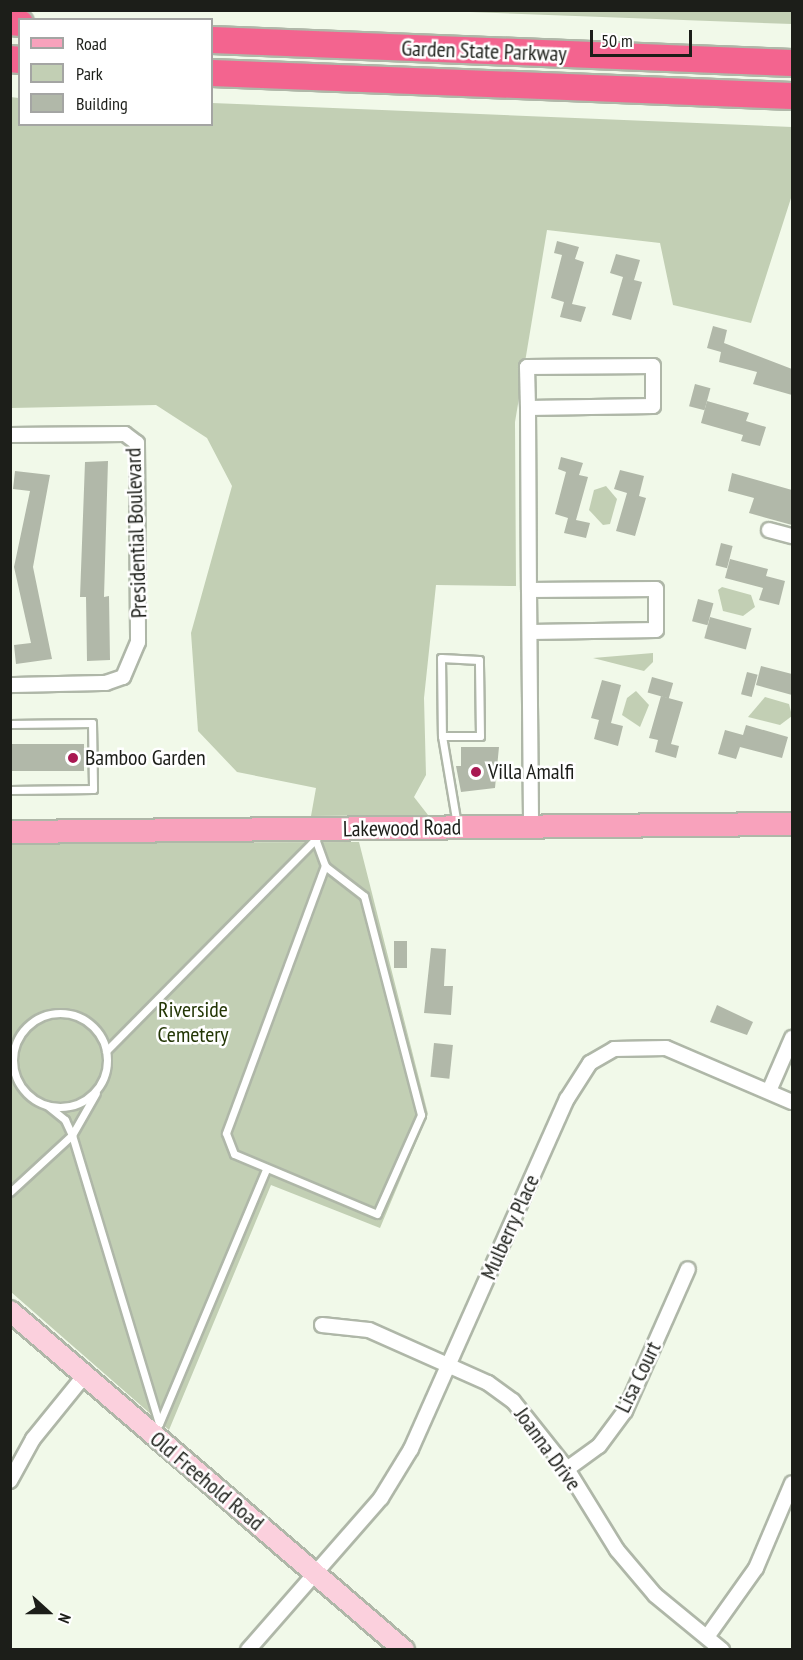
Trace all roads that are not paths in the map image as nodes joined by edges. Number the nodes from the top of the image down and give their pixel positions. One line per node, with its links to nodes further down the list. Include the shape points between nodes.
1 (213, 40): 2 (highway, Garden State Parkway)
2 (792, 63)
3 (213, 73): 4 (highway, Garden State Parkway)
4 (298, 77): 5 (highway); 6 (highway, Garden State Parkway)
5 (213, 78)
6 (792, 96)
7 (528, 408): 7 (street, via 527,367 653,366 653,406); 11 (street)
8 (10, 435): 13 (street, Presidential Boulevard, via 125,434 137,443 138,642 123,677 106,683)
9 (769, 530): 10 (street)
10 (792, 536)
11 (529, 590): 12 (street); 12 (street, via 656,589 656,630)
12 (530, 632): 18 (street)
13 (10, 685)
14 (10, 724): 16 (lane, via 92,723 93,789)
15 (442, 736): 15 (lane, via 441,658 479,660 480,736); 19 (lane)
16 (10, 790)
17 (792, 824): 18 (main road, Lakewood Road)
18 (531, 827): 19 (main road, Lakewood Road)
19 (458, 828): 21 (main road, Lakewood Road)
20 (10, 832): 21 (main road, Lakewood Road)
21 (318, 835): 22 (lane); 26 (lane)
22 (325, 866): 32 (lane, via 226,1133 234,1154); 32 (lane, via 364,896 421,1115 377,1214)
23 (10, 1033): 24 (lane)
24 (19, 1036): 26 (lane, via 44,1015 68,1014 90,1023); 30 (lane, via 13,1051 16,1079 34,1100)
25 (792, 1038): 28 (street)
26 (106, 1051): 27 (lane)
27 (102, 1082): 30 (lane, via 83,1101); 31 (lane)
28 (769, 1091): 29 (street, Mulberry Place); 37 (street, Mulberry Place, via 666,1048 614,1049 590,1063 567,1099)
29 (792, 1102)
30 (48, 1106): 31 (lane, via 65,1120)
31 (72, 1135): 33 (lane); 39 (lane)
32 (266, 1169): 39 (lane)
33 (10, 1192)
34 (688, 1269): 40 (street, Lisa Court, via 625,1411 599,1446)
35 (10, 1311): 38 (main road, Old Freehold Road)
36 (322, 1325): 37 (street, Joanna Drive, via 369,1330)
37 (449, 1364): 40 (street, Joanna Drive, via 513,1401); 43 (street, Mulberry Place, via 411,1449 381,1498)
38 (84, 1376): 39 (main road, Old Freehold Road); 41 (street, via 33,1439)
39 (156, 1430): 43 (main road, Old Freehold Road)
40 (567, 1469): 44 (street, Joanna Drive, via 616,1550 655,1595)
41 (10, 1481)
42 (792, 1483): 44 (street, via 756,1568)
43 (316, 1573): 45 (street, Mulberry Place); 46 (main road, Old Freehold Road)
44 (708, 1637): 47 (street, Joanna Drive)
45 (248, 1650)
46 (404, 1650)
47 (722, 1650)

